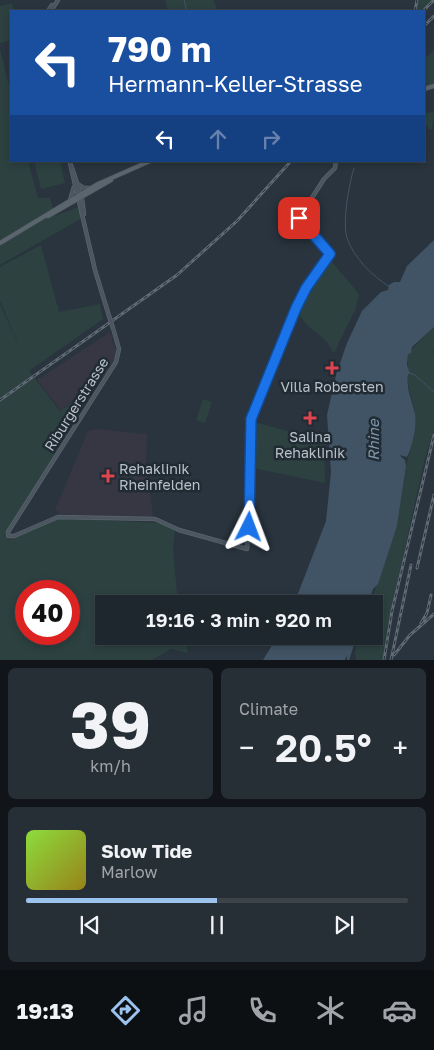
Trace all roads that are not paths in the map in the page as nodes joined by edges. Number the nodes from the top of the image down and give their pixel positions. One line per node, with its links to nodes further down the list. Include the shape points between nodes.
1 (70, 162): 5 (street, Riburgerstrasse); 6 (street, Riburgerstrasse)
2 (148, 162): 4 (main road)
3 (336, 164): 8 (street, Riburgerstrasse, bridge, via 299,218 329,255 296,308 251,419 247,549 179,530 155,519 58,517 14,536 7,534 116,362 118,349 95,270)
4 (115, 177): 7 (main road); 8 (main road)
5 (78, 183): 7 (street, via 84,188); 8 (street, Riburgerstrasse)
6 (74, 187): 8 (street, Riburgerstrasse); 9 (street)
7 (93, 187): 8 (main road)
8 (80, 197): 9 (main road); 10 (main road)
9 (68, 202): 10 (main road)
10 (44, 218): 11 (main road)
11 (0, 243)

